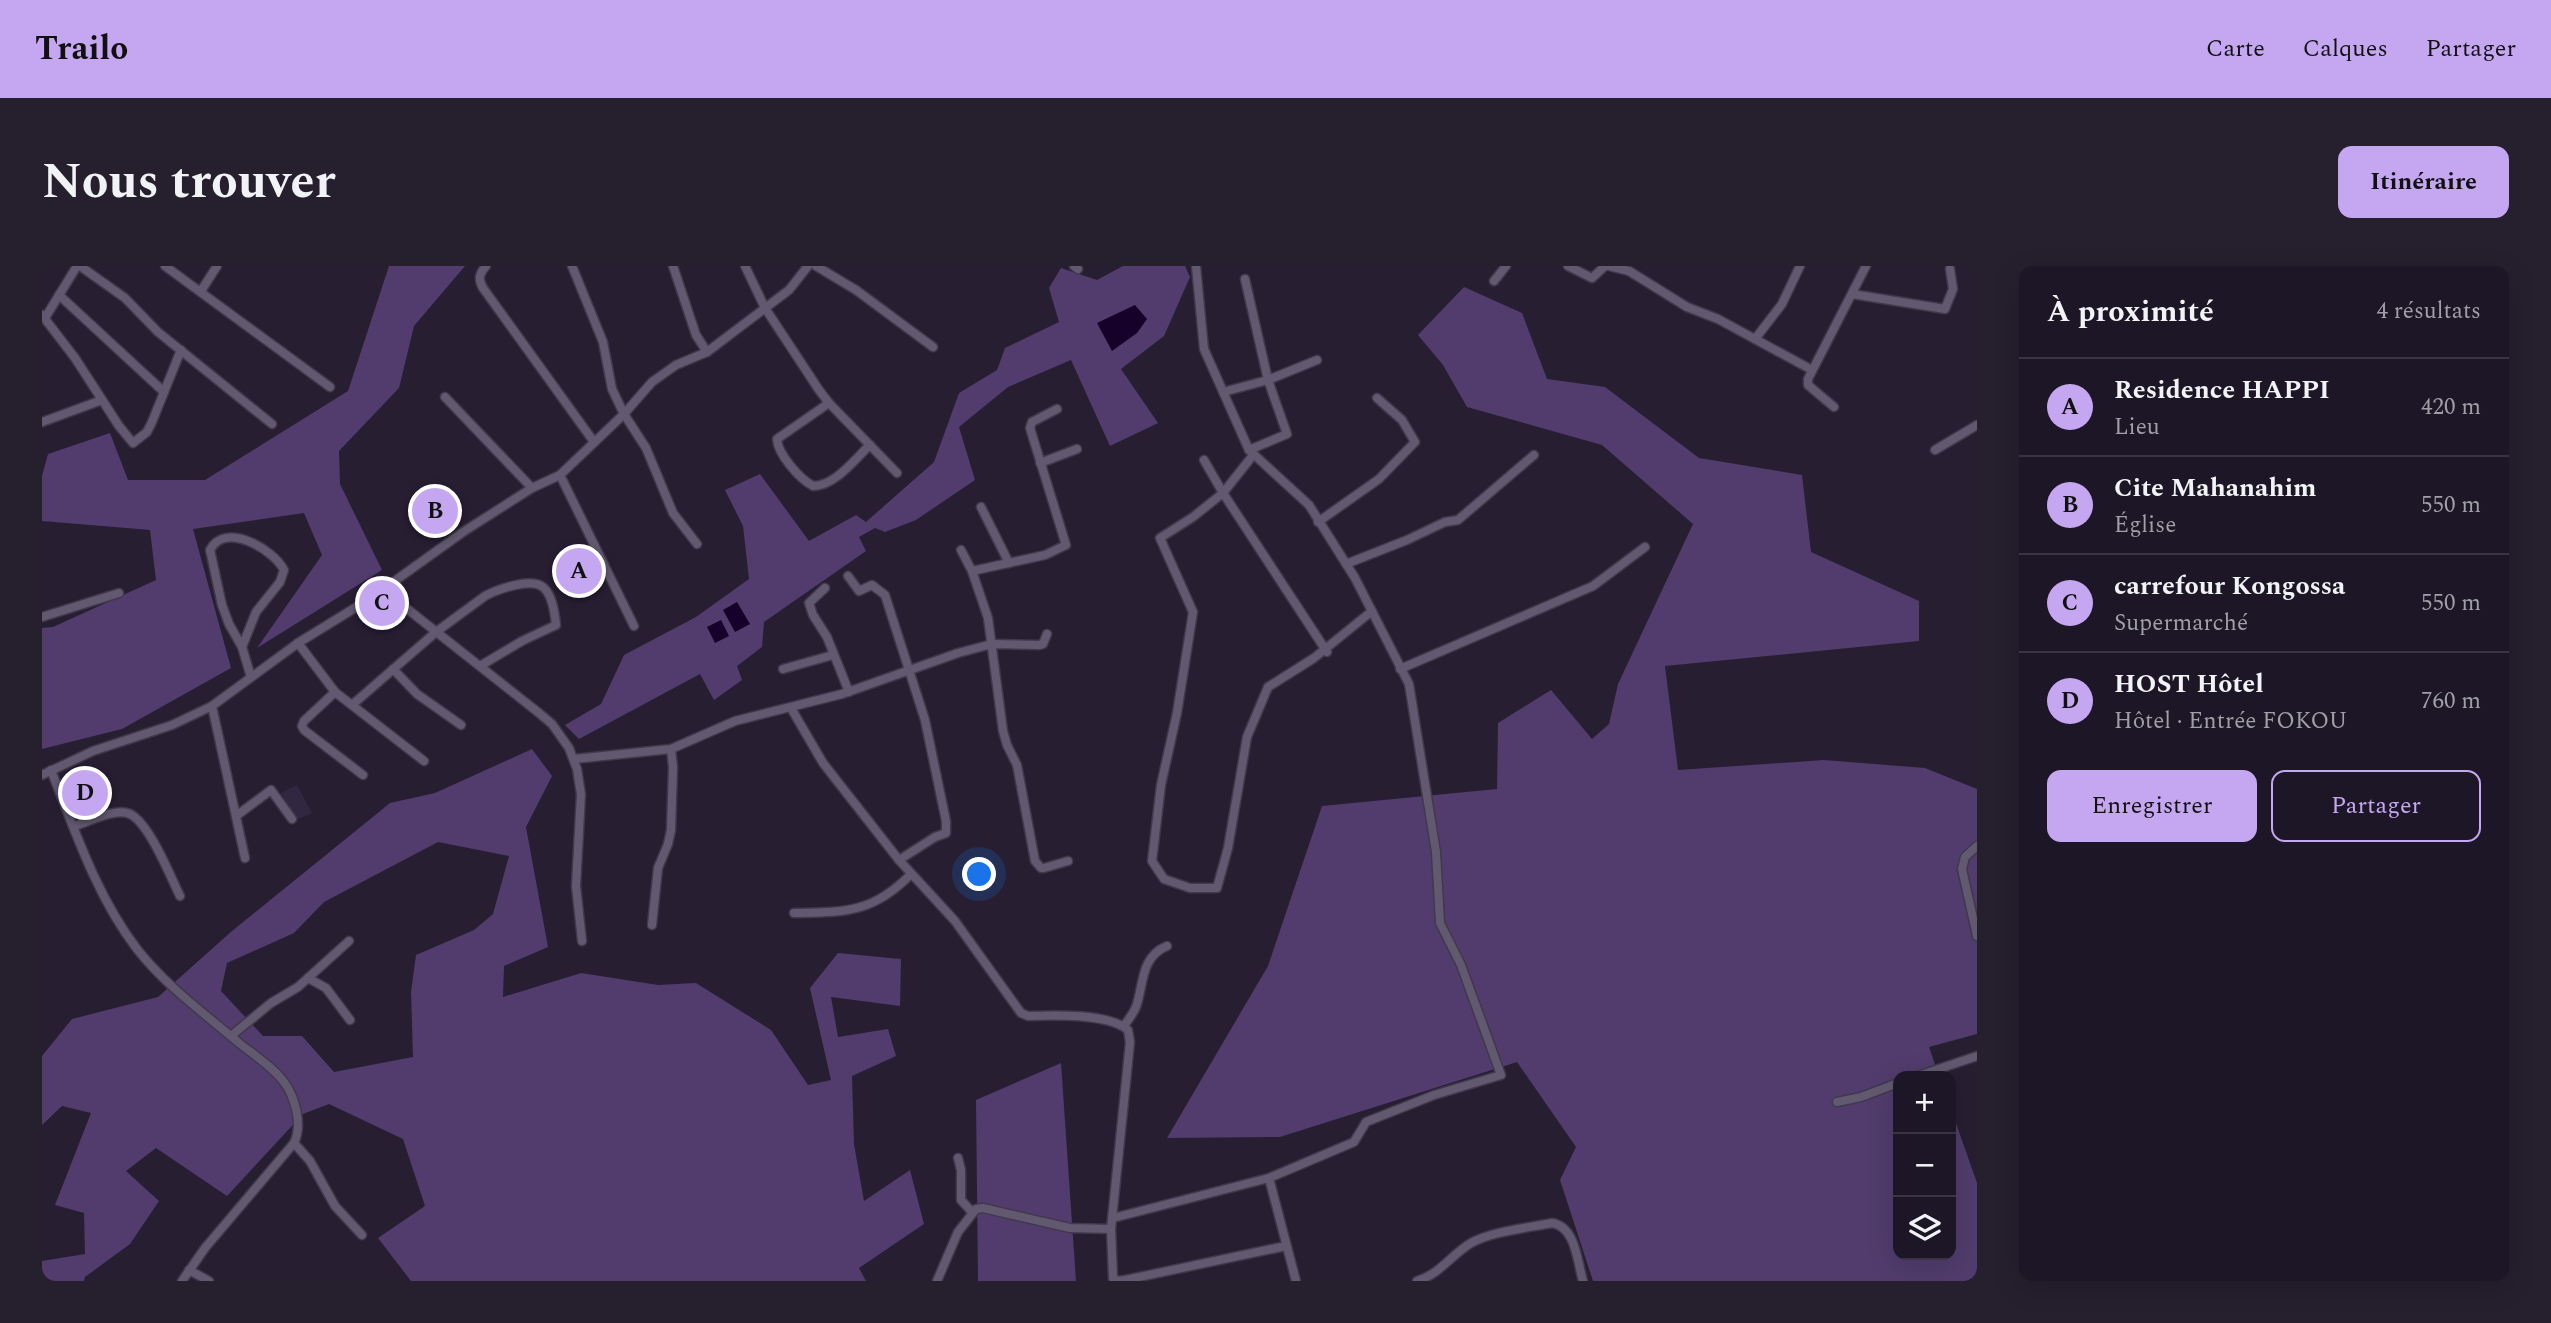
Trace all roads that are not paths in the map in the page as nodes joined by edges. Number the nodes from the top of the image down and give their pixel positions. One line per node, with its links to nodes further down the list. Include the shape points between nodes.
1 (79, 266): 21 (street); 26 (street, via 125,298)
2 (165, 266): 19 (street)
3 (217, 266): 19 (street)
4 (486, 266): 44 (street, via 479,278 483,288)
5 (572, 266): 40 (street, via 603,342 612,389)
6 (673, 266): 27 (street, via 695,335)
7 (745, 266): 22 (street)
8 (808, 266): 22 (street, via 795,284)
9 (816, 266): 25 (street)
10 (1196, 266): 33 (street, via 1204,349)
11 (1506, 266): 18 (street)
12 (1568, 266): 13 (street, via 1592,278)
13 (1607, 266): 24 (street, via 1629,271 1687,307)
14 (1800, 266): 24 (street, via 1782,304)
15 (1866, 266): 20 (street)
16 (1950, 269): 20 (street, via 1953,289 1945,309)
17 (1245, 279): 30 (street)
18 (1494, 281)
19 (201, 290): 31 (street)
20 (1852, 294): 29 (street)
21 (59, 295): 23 (street); 32 (street)
22 (765, 308): 27 (street); 37 (street)
23 (43, 316): 36 (street)
24 (1755, 340): 29 (street)
25 (933, 346)
26 (181, 350): 32 (street); 42 (street)
27 (707, 352): 40 (street, via 666,370)
28 (1317, 360): 30 (street)
29 (1812, 370): 38 (street, via 1808,385)
30 (1268, 380): 33 (street); 48 (street, via 1287,434)
31 (330, 387)
32 (164, 392): 36 (street, via 146,432 133,443)
33 (1223, 392): 48 (street)
34 (445, 397): 54 (street)
35 (1377, 398): 57 (street, via 1402,420 1415,442 1379,479)
36 (102, 400): 41 (street)
37 (829, 403): 45 (street); 45 (street, via 777,439 803,479 813,486 825,484)
38 (1834, 407)
39 (1057, 409): 51 (street, via 1030,425)
40 (624, 414): 44 (street); 58 (street, via 646,448 673,513)
41 (42, 422)
42 (272, 424)
43 (1977, 425): 47 (street)
44 (594, 442): 53 (street)
45 (870, 445): 52 (street)
46 (1077, 449): 51 (street)
47 (1935, 450)
48 (1249, 455): 55 (street); 57 (street, via 1309,505)
49 (1534, 455): 62 (street, via 1458,520)
50 (1204, 460): 55 (street)
51 (1040, 463): 61 (street, via 1066,545)
52 (897, 472)
53 (561, 475): 54 (street); 70 (street)
54 (532, 488): 67 (street)
55 (1223, 493): 76 (street); 76 (street, via 1160,538 1193,612 1152,861 1164,880 1190,888 1217,888 1247,737 1268,687)
56 (981, 507): 61 (street)
57 (1318, 522): 62 (street)
58 (696, 544)
59 (1645, 547): 82 (street, via 1593,586)
60 (961, 550): 63 (street)
61 (1009, 564): 63 (street)
62 (1346, 564): 68 (street)
63 (972, 570): 74 (street)
64 (848, 576): 81 (street, via 859,591 872,585 885,596)
65 (825, 588): 77 (street, via 809,603)
66 (119, 593): 69 (street)
67 (371, 598): 71 (street, via 401,604); 73 (street)
68 (1372, 611): 76 (street); 82 (street)
69 (42, 617)
70 (634, 626)
71 (436, 632): 78 (street); 78 (street, via 493,592 531,583 544,587 556,625); 79 (street)
72 (1046, 634): 74 (street, via 1039,645)
73 (298, 643): 83 (street); 84 (street)
74 (992, 644): 81 (street); 102 (street, via 1003,731 1017,765 1035,861 1044,868)
75 (242, 647): 75 (street, via 256,612 284,570 263,547 242,538 224,538 210,550 222,605); 83 (street)
76 (1326, 651)
77 (833, 654): 80 (street); 85 (street)
78 (480, 666): 91 (street, via 552,724)
79 (393, 669): 86 (street); 89 (street)
80 (783, 669)
81 (910, 669): 85 (street); 101 (street, via 947,831)
82 (1401, 669): 121 (street, via 1409,684 1436,852 1440,923 1461,965 1501,1075 1366,1122 1354,1142)
83 (251, 677): 87 (street)
84 (335, 692): 86 (street); 95 (street, via 302,726)
85 (849, 692): 88 (street)
86 (352, 705): 92 (street)
87 (212, 706): 93 (street); 96 (street)
88 (791, 708): 90 (street, via 735,721); 101 (street, via 822,763)
89 (461, 725)
90 (671, 748): 91 (street); 106 (street, via 671,830 658,868)
91 (574, 759): 109 (street, via 581,794 576,886)
92 (424, 761)
93 (51, 770): 94 (street); 98 (street)
94 (42, 775)
95 (363, 775)
96 (236, 816): 97 (street, via 271,790); 100 (street)
97 (292, 820)
98 (74, 826): 104 (street, via 115,813 134,815 149,834); 114 (street, via 95,878 136,948 171,986)
99 (1977, 846): 107 (street, via 1965,857 1962,869)
100 (245, 858)
101 (899, 860): 103 (street)
102 (1068, 862)
103 (911, 874): 105 (street, via 874,904); 113 (street, via 955,920 1024,1015 1079,1017)
104 (180, 896)
105 (794, 913)
106 (652, 925)
107 (1977, 936)
108 (349, 941): 111 (street)
109 (582, 941)
110 (1167, 946): 113 (street, via 1153,956 1139,986 1136,1007)
111 (308, 978): 112 (street, via 326,988); 114 (street)
112 (350, 1020)
113 (1124, 1026): 123 (street, via 1130,1042)
114 (232, 1036): 119 (street, via 276,1073 290,1093 298,1122)
115 (1977, 1056): 116 (street)
116 (1933, 1071)
117 (1893, 1085): 118 (street)
118 (1837, 1102)
119 (294, 1143): 125 (street, via 310,1161 335,1206); 127 (street)
120 (958, 1158): 122 (street, via 961,1200)
121 (1269, 1178): 123 (street); 126 (street)
122 (972, 1212): 124 (street, via 983,1208 1070,1228); 130 (street)
123 (1113, 1218): 124 (street)
124 (1111, 1229): 126 (street, via 1113,1278 1117,1281)
125 (362, 1235)
126 (1286, 1246): 131 (street)
127 (189, 1270): 128 (street); 129 (street)
128 (182, 1281)
129 (209, 1281)
130 (937, 1281)
131 (1296, 1281)
132 (1417, 1281): 133 (street, via 1440,1270 1471,1243 1552,1223 1570,1232)
133 (1583, 1281)

